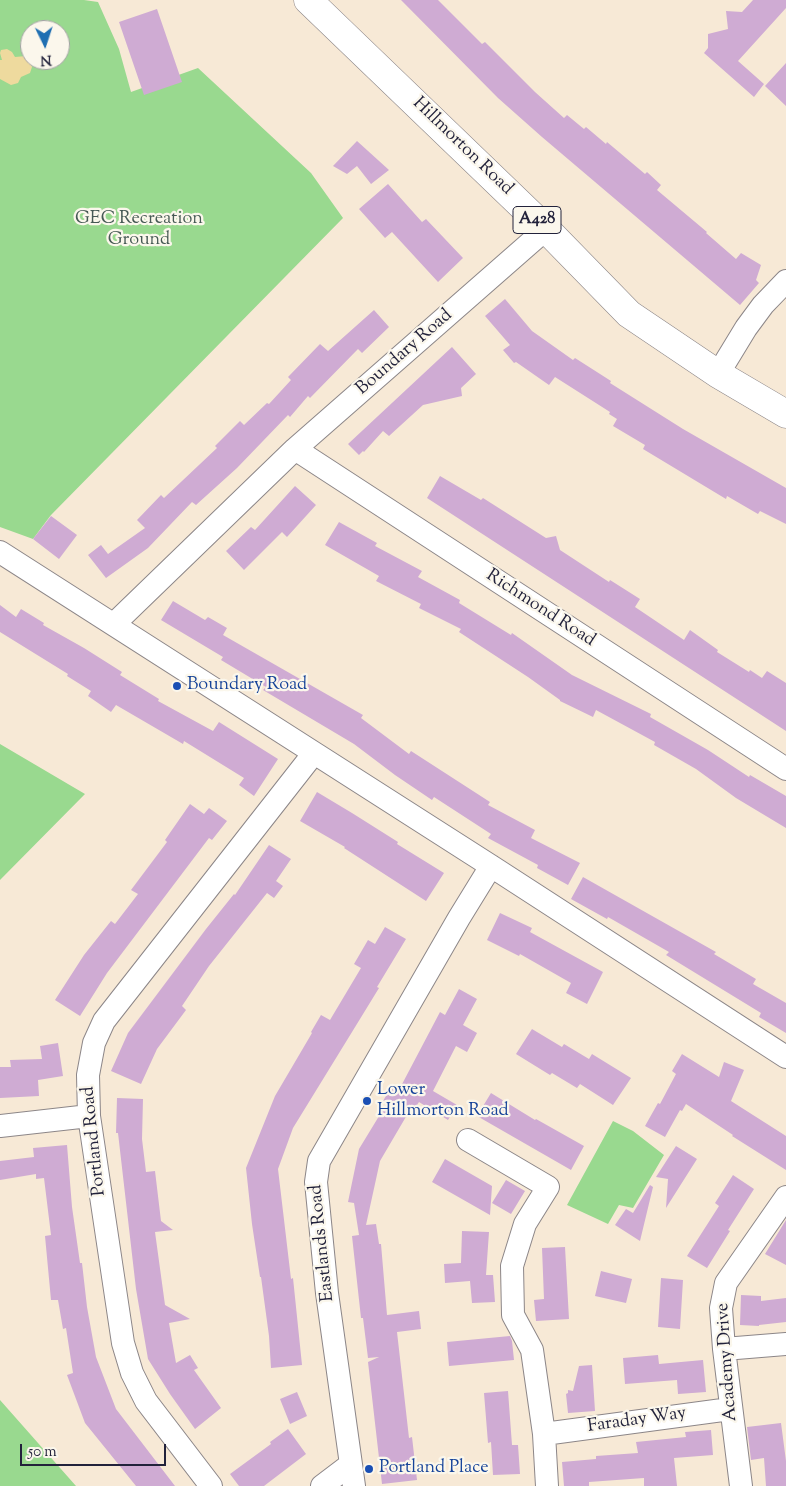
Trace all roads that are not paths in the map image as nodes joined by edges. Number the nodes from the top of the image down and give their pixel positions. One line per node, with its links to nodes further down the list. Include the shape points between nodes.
1 (316, 2): 2 (highway, Hillmorton Road / A428)
2 (546, 228): 4 (highway, Hillmorton Road / A428, via 629,314); 6 (street, Boundary Road)
3 (786, 281): 4 (street, via 746,328)
4 (718, 374): 5 (highway, Hillmorton Road / A428)
5 (786, 414)
6 (295, 449): 8 (street, Boundary Road); 10 (street, Richmond Road)
7 (0, 552): 8 (street)
8 (114, 624): 9 (street)
9 (314, 753): 11 (street); 13 (street, Portland Road, via 104,1021 94,1044 88,1075)
10 (786, 769)
11 (491, 866): 12 (street); 21 (street, Eastlands Road, via 319,1161 316,1182 327,1293)
12 (786, 1057)
13 (89, 1116): 14 (street); 22 (street, Portland Road, via 123,1343 132,1373 146,1401)
14 (0, 1126)
15 (468, 1140): 20 (street, via 548,1187 525,1224 512,1266 513,1315 532,1350)
16 (786, 1197): 18 (street, Academy Drive, via 726,1283 721,1308)
17 (786, 1344): 18 (street)
18 (724, 1349): 19 (street, Academy Drive)
19 (730, 1409): 20 (street, Faraday Way); 25 (street, Academy Drive)
20 (544, 1434): 24 (street)
21 (352, 1475): 23 (street)
22 (211, 1486)
23 (322, 1486)
24 (547, 1486)
25 (741, 1486)

